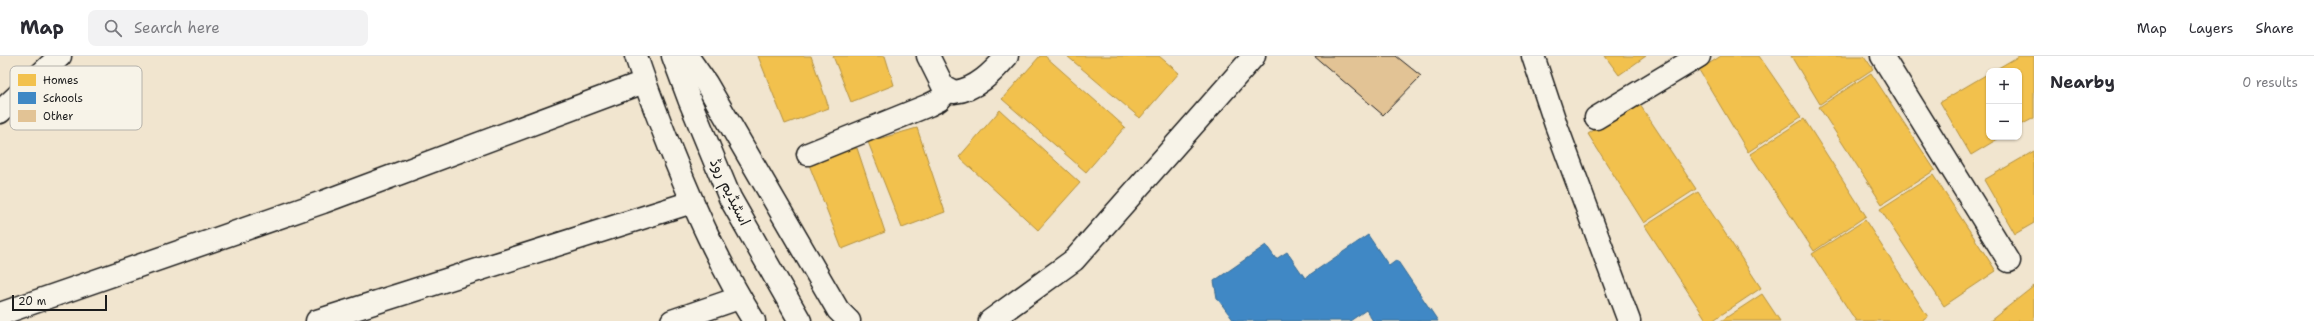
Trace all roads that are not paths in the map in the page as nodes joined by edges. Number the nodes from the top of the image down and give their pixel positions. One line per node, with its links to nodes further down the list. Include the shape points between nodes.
1 (60, 56): 11 (street)
2 (636, 56): 12 (street)
3 (673, 56): 25 (street, اسٹیڈیم روڈ, via 730,198)
4 (687, 56): 26 (street, via 710,89 838,310)
5 (928, 56): 13 (street, via 938,79)
6 (1007, 56): 13 (street, via 974,86 962,91)
7 (1254, 56): 27 (street, via 1074,260)
8 (1533, 56): 28 (street)
9 (1699, 56): 16 (street)
10 (1882, 56): 19 (street)
11 (49, 66)
12 (644, 82): 18 (street); 21 (street, via 322,202)
13 (948, 90): 17 (street, via 934,102)
14 (10, 103): 15 (street)
15 (0, 112)
16 (1596, 118)
17 (808, 154)
18 (692, 202): 20 (street); 22 (street)
19 (2009, 261)
20 (739, 298): 23 (street); 24 (street)
21 (0, 314)
22 (317, 321)
23 (672, 321)
24 (754, 321)
25 (800, 321)
26 (849, 321)
27 (990, 321)
28 (1629, 321)

